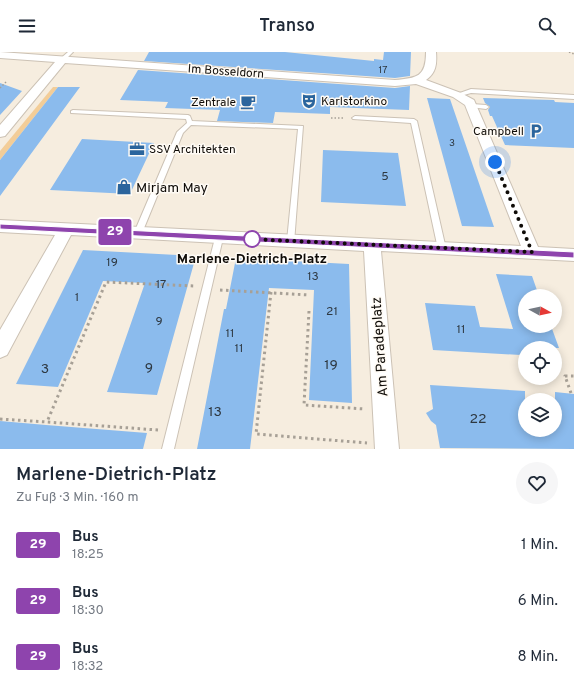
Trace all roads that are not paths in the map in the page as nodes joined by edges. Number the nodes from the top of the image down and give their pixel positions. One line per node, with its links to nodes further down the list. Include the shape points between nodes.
1 (431, 52): 4 (street, via 430,69 425,76)
2 (0, 55): 3 (street, Im Bosseldorn)
3 (67, 56): 4 (street, Im Bosseldorn, via 383,82); 10 (street)
4 (416, 80): 5 (street)
5 (457, 94): 6 (lane, via 471,91); 18 (street, via 479,106)
6 (574, 97)
7 (74, 112): 9 (lane, via 188,117)
8 (355, 118): 17 (lane, via 414,120)
9 (190, 123): 13 (lane, via 180,132); 15 (lane, via 301,127)
10 (0, 133)
11 (0, 226): 12 (street)
12 (66, 229): 13 (street); 20 (street)
13 (138, 233): 14 (street)
14 (218, 238): 15 (street); 22 (lane)
15 (291, 241): 16 (street)
16 (372, 245): 17 (street); 21 (street, Am Paradeplatz)
17 (442, 249): 18 (street)
18 (532, 252): 19 (street)
19 (574, 255)
20 (0, 349)
21 (387, 447)
22 (168, 449)

